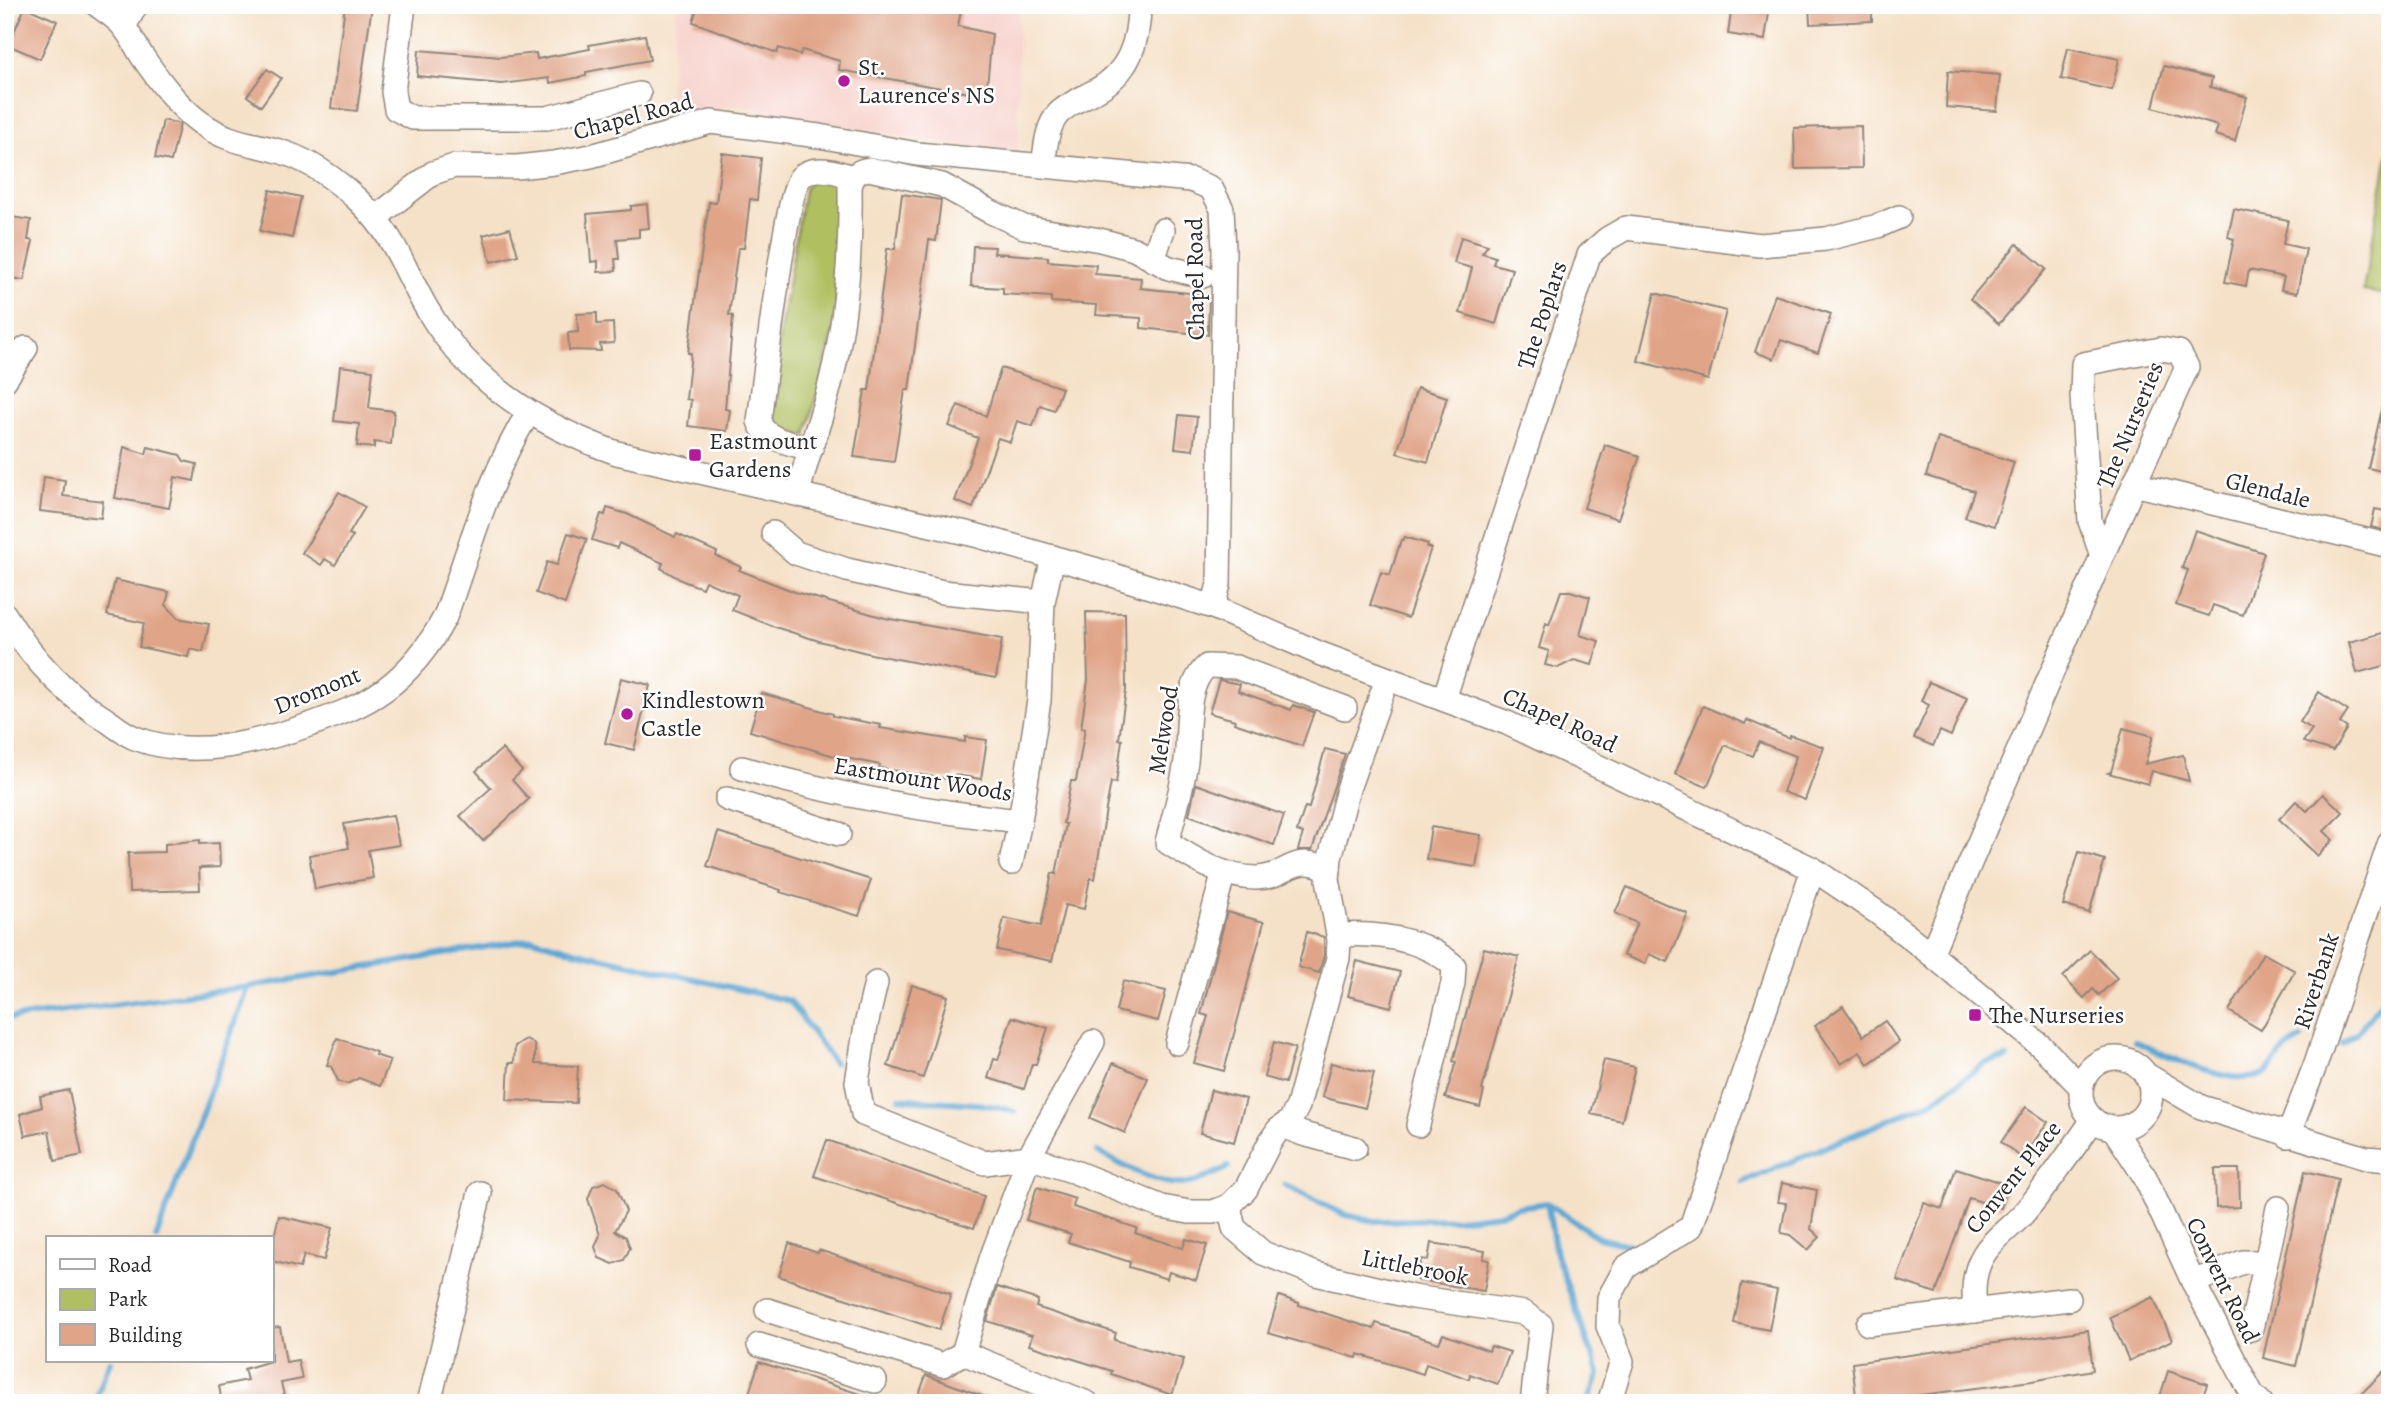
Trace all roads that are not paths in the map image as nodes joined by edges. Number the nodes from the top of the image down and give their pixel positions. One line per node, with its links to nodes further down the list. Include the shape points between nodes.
1 (97, 5): 5 (street)
2 (136, 5): 5 (street)
3 (404, 5): 6 (street, via 393,92 396,109 412,118 547,118)
4 (1139, 5): 7 (street, via 1134,50 1112,80 1059,113 1050,127)
5 (124, 27): 10 (street, via 167,89 199,122 239,143 283,152 315,168)
6 (639, 94)
7 (1043, 165): 10 (street, Chapel Road, via 917,154 711,122 554,163 454,166 433,173); 25 (street, Chapel Road, via 1191,180 1212,188 1222,209 1219,584)
8 (852, 177): 12 (street, via 869,169 942,185 1024,227 1100,240); 17 (street, via 840,337); 17 (street, via 817,170 802,176 794,188 785,238 759,421 768,435)
9 (1899, 217): 28 (street, The Poplars, via 1826,239 1760,245 1626,228 1589,255)
10 (375, 218): 16 (street, via 454,347 491,385)
11 (1163, 230): 12 (street)
12 (1153, 260): 13 (street)
13 (1203, 276)
14 (26, 348): 15 (street)
15 (5, 380)
16 (529, 412): 19 (street, via 617,453); 26 (street, Dromont, via 494,479 435,635 419,658 386,689 341,714 256,741 194,749 134,738 57,684 22,644)
17 (811, 449): 19 (street)
18 (2134, 484): 21 (street, Glendale); 22 (street, The Nurseries); 22 (street, The Nurseries, via 2187,367 2179,352 2161,349 2082,364 2090,521)
19 (798, 494): 23 (street)
20 (773, 533): 24 (street, via 796,553 847,570 943,592)
21 (2390, 547)
22 (2102, 556): 42 (street, The Nurseries)
23 (1053, 557): 24 (street, Eastmount Woods); 25 (street)
24 (1043, 602): 33 (street, Eastmount Woods, via 1039,700)
25 (1213, 607): 27 (street, Chapel Road)
26 (5, 615)
27 (1387, 679): 28 (street, Chapel Road); 38 (street, via 1348,789)
28 (1444, 699): 39 (street, Chapel Road, via 1507,723)
29 (1345, 708): 40 (street, Melwood, via 1236,667 1207,666 1199,672 1191,696 1186,761 1167,842)
30 (742, 768): 31 (street, Eastmount Woods)
31 (818, 789): 33 (street, Eastmount Woods, via 936,812); 34 (street, Eastmount Woods)
32 (727, 799): 34 (street)
33 (1020, 821): 37 (street, Eastmount Woods)
34 (808, 823): 35 (street)
35 (839, 834)
36 (2390, 842): 55 (street, Riverbank)
37 (1011, 863)
38 (1329, 869): 40 (street, Melwood, via 1312,862 1258,878); 41 (street, via 1330,900)
39 (1813, 869): 42 (street, Chapel Road); 78 (street, via 1691,1227 1626,1268 1609,1298 1608,1326 1622,1361)
40 (1224, 872): 45 (street)
41 (1339, 935): 53 (street, via 1367,934 1412,943 1454,966); 54 (street, via 1338,958 1298,1105)
42 (1931, 954): 46 (street, Chapel Road)
43 (877, 983): 57 (street, via 857,1082 863,1114 985,1163)
44 (1093, 1042): 57 (street)
45 (1177, 1043)
46 (2042, 1047): 47 (street, Chapel Road); 49 (street, Chapel Road)
47 (2097, 1064): 48 (street, via 2107,1059 2128,1060); 49 (street)
48 (2145, 1074): 50 (street); 51 (street, via 2151,1093)
49 (2081, 1087): 52 (street, via 2082,1105)
50 (2201, 1107): 51 (street); 55 (street)
51 (2143, 1115): 52 (street, via 2132,1124); 59 (street, Convent Road)
52 (2103, 1124): 59 (street, Convent Road); 67 (street, Convent Place, via 1985,1251 1973,1285)
53 (1418, 1125)
54 (1283, 1126): 56 (street); 61 (street, via 1246,1189)
55 (2288, 1136): 58 (street, via 2366,1158)
56 (1355, 1148)
57 (1030, 1157): 61 (street, via 1162,1207 1213,1212); 72 (street, via 992,1256)
58 (2390, 1160)
59 (2144, 1177): 64 (street, Convent Road)
60 (481, 1193): 75 (street)
61 (1229, 1206): 77 (street, Littlebrook, via 1234,1227 1263,1253 1316,1274 1413,1297 1524,1313 1541,1325)
62 (2278, 1208): 63 (street)
63 (2266, 1262): 64 (street, via 2243,1262); 69 (street)
64 (2193, 1282): 79 (street, Convent Road)
65 (2069, 1299): 67 (street)
66 (767, 1310): 70 (street)
67 (1975, 1311): 68 (street)
68 (1868, 1324)
69 (2251, 1329)
70 (835, 1332): 72 (street, via 943,1365); 73 (street)
71 (759, 1345): 73 (street)
72 (963, 1353): 76 (street)
73 (825, 1366): 74 (street)
74 (875, 1381)
75 (429, 1403)
76 (1087, 1403)
77 (1532, 1403)
78 (1609, 1403)
79 (2261, 1403)

